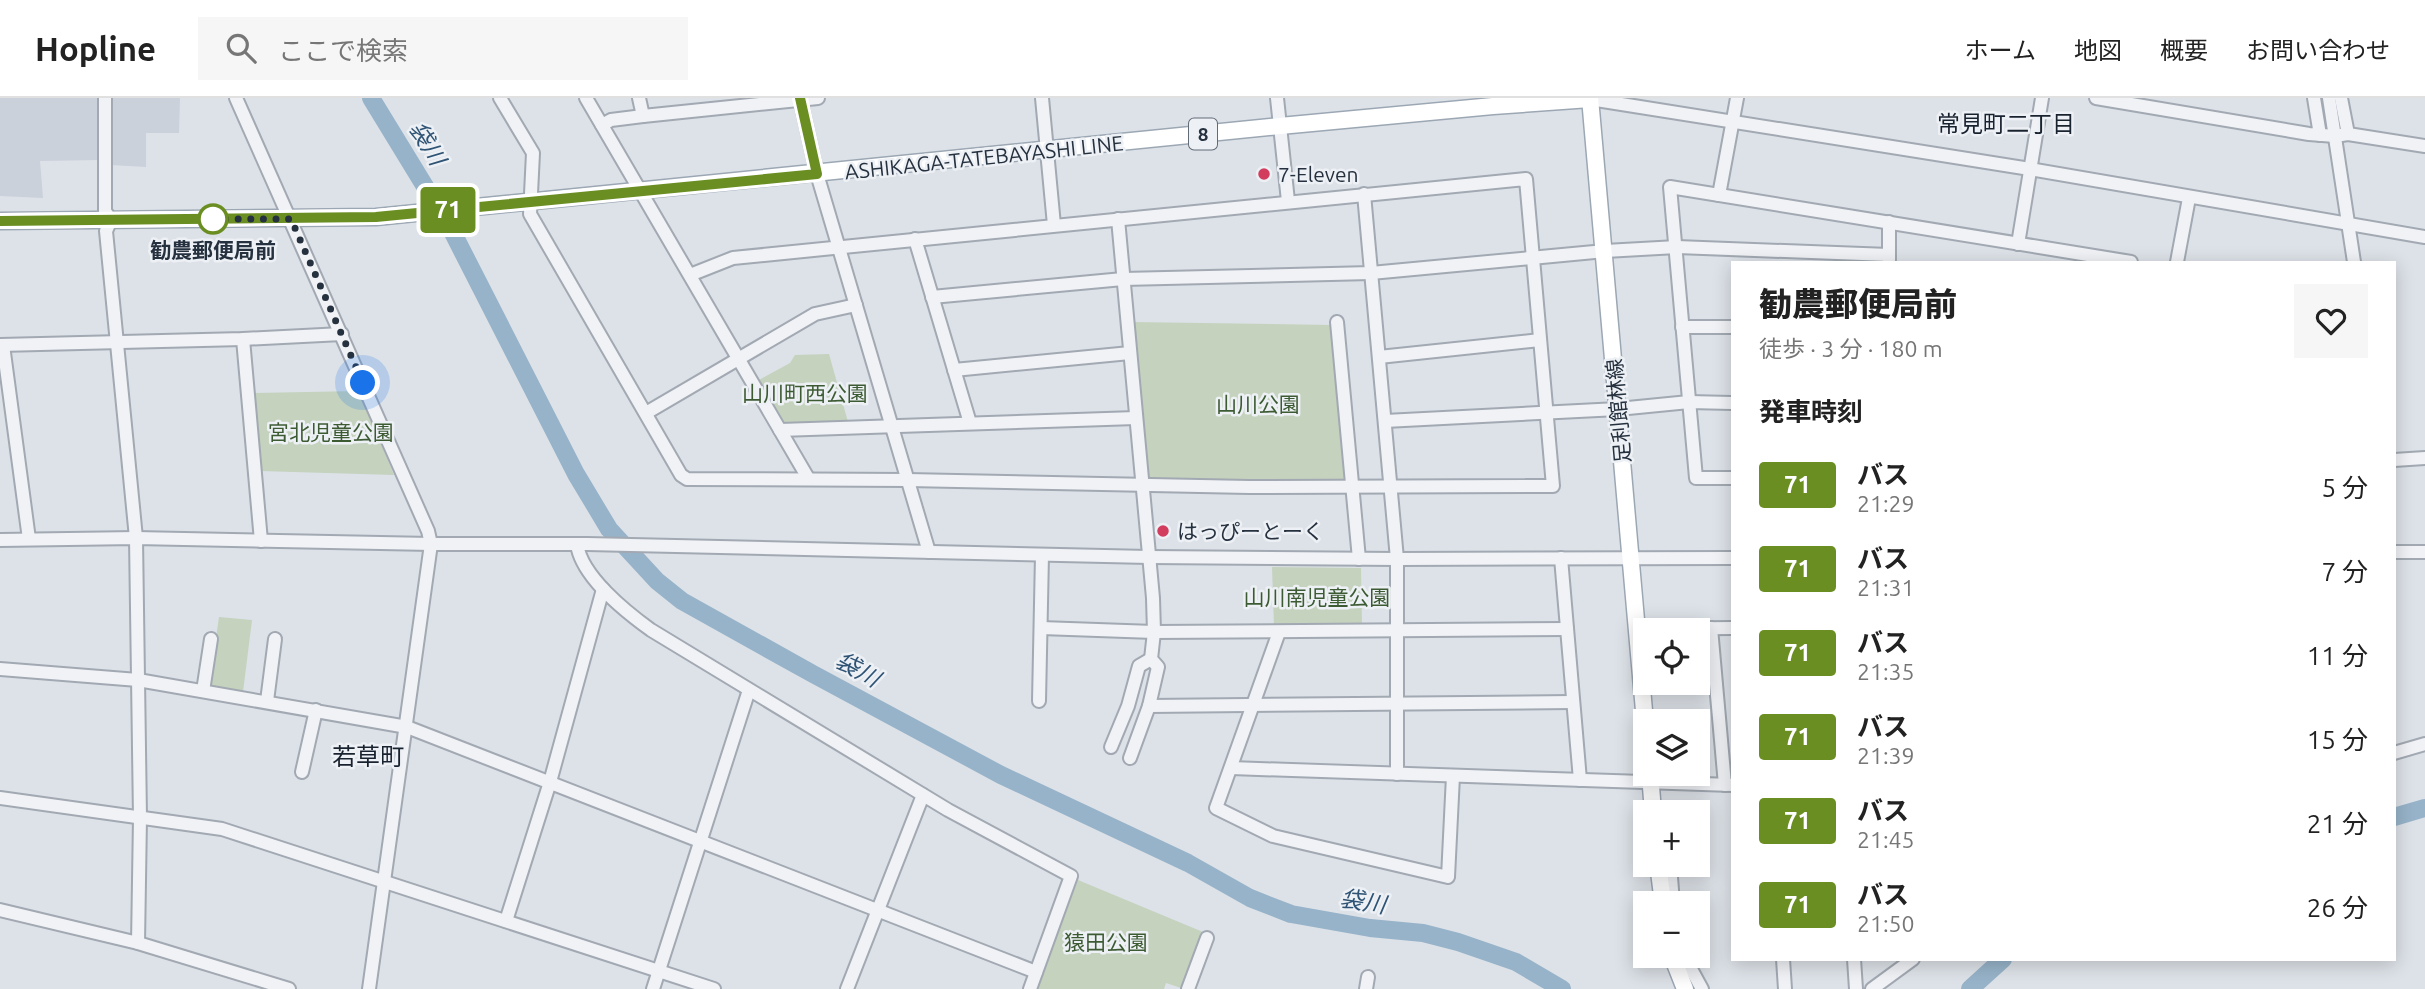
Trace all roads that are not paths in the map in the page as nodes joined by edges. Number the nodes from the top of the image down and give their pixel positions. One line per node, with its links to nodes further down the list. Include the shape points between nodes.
1 (105, 98): 37 (street, via 106,211)
2 (236, 98): 35 (street)
3 (500, 98): 34 (street, via 533,153)
4 (586, 98): 21 (street)
5 (639, 98): 19 (street)
6 (818, 98): 15 (street)
7 (1042, 98): 26 (street)
8 (1277, 98): 22 (street)
9 (1737, 98): 20 (street)
10 (2042, 98): 27 (street)
11 (2096, 98): 23 (street)
12 (2314, 98): 23 (street)
13 (2329, 98): 24 (street)
14 (2341, 98): 24 (street)
15 (800, 99): 18 (street); 28 (street)
16 (1590, 99): 17 (main road, ASHIKAGA-TATEBAYASHI LINE / 8); 20 (street); 47 (main road, 足利館林線)
17 (1492, 102): 22 (main road, ASHIKAGA-TATEBAYASHI LINE / 8)
18 (717, 103): 19 (street)
19 (643, 116): 21 (street)
20 (1733, 121): 27 (street); 31 (street)
21 (602, 124): 29 (street)
22 (1280, 126): 26 (main road, ASHIKAGA-TATEBAYASHI LINE / 8); 33 (street)
23 (2320, 135): 24 (street)
24 (2341, 135): 25 (street); 40 (street)
25 (2425, 146)
26 (1047, 150): 28 (main road, ASHIKAGA-TATEBAYASHI LINE / 8); 41 (street)
27 (2030, 169): 32 (street); 44 (street)
28 (817, 174): 29 (main road, ASHIKAGA-TATEBAYASHI LINE / 8); 45 (street)
29 (641, 192): 34 (main road, ASHIKAGA-TATEBAYASHI LINE / 8); 54 (street)
30 (1364, 194): 33 (street); 48 (street, via 1525,179); 53 (street)
31 (1719, 195): 39 (street); 46 (street, via 1671,187)
32 (2189, 198): 40 (street); 51 (street)
33 (1288, 201): 36 (street)
34 (531, 202): 35 (main road, ASHIKAGA-TATEBAYASHI LINE / 8, via 402,215); 73 (street, via 530,214)
35 (291, 219): 37 (main road, ASHIKAGA-TATEBAYASHI LINE / 8); 61 (street)
36 (1118, 219): 41 (street); 55 (street)
37 (111, 220): 38 (main road, ASHIKAGA-TATEBAYASHI LINE / 8); 64 (street, via 106,231)
38 (0, 221)
39 (1889, 222): 44 (street); 49 (street)
40 (2348, 224): 42 (street); 52 (street)
41 (1055, 225): 43 (street)
42 (2425, 237)
43 (915, 239): 45 (street); 56 (street)
44 (2018, 244): 50 (street)
45 (838, 246): 54 (street, via 733,258); 57 (street)
46 (1676, 247): 47 (street); 49 (street); 59 (street)
47 (1605, 251): 48 (street); 72 (main road, 足利館林線)
48 (1533, 258): 53 (street); 63 (street)
49 (1889, 259)
50 (2105, 260)
51 (2177, 261)
52 (2354, 261)
53 (1371, 274): 55 (street); 67 (street)
54 (690, 275): 68 (street)
55 (1123, 278): 56 (street); 66 (street)
56 (932, 297): 69 (street)
57 (856, 304): 68 (street, via 815,314); 78 (street)
58 (1337, 322): 87 (street)
59 (1682, 327): 60 (street); 70 (street)
60 (1731, 327)
61 (341, 334): 62 (street); 92 (street)
62 (243, 339): 64 (street); 91 (street)
63 (1540, 340): 67 (street); 74 (street)
64 (117, 343): 65 (street); 88 (street)
65 (1, 345): 89 (street)
66 (1130, 353): 69 (street); 75 (street)
67 (1379, 357): 76 (street)
68 (738, 359): 73 (street); 79 (street)
69 (954, 370): 77 (street)
70 (1689, 402): 71 (street); 72 (street); 83 (street, via 1696,478)
71 (1731, 403)
72 (1618, 409): 74 (street); 100 (main road, 足利館林線)
73 (646, 413): 82 (street, via 687,479)
74 (1546, 413): 76 (street); 86 (street, via 1552,486)
75 (1136, 418): 77 (street); 85 (street)
76 (1385, 421): 86 (street)
77 (970, 423): 78 (street)
78 (892, 426): 79 (street); 84 (street)
79 (780, 430): 82 (street)
80 (2425, 458): 81 (street)
81 (2396, 460)
82 (808, 478): 84 (street)
83 (1731, 478)
84 (908, 480): 85 (street); 94 (street)
85 (1142, 485): 87 (street); 98 (street)
86 (1391, 486): 87 (street); 103 (street)
87 (1353, 487): 102 (street)
88 (136, 538): 89 (street); 91 (street); 117 (street)
89 (29, 539): 90 (street)
90 (0, 540)
91 (261, 541): 92 (street)
92 (431, 544): 93 (street); 127 (street)
93 (582, 544): 94 (street); 104 (street, via 580,556)
94 (929, 552): 97 (street)
95 (2396, 552): 96 (street)
96 (2425, 552)
97 (1042, 555): 98 (street); 106 (street)
98 (1149, 557): 102 (street); 111 (street)
99 (1561, 558): 100 (street); 103 (street); 109 (street)
100 (1632, 558): 101 (street); 105 (main road, 足利館林線)
101 (1731, 558)
102 (1359, 559): 103 (street)
103 (1397, 559): 110 (street)
104 (603, 589): 118 (street, via 651,630); 138 (street)
105 (1635, 618)
106 (1041, 628): 111 (street); 121 (street)
107 (1711, 628): 108 (street); 140 (street)
108 (1731, 628)
109 (1567, 629): 110 (street); 122 (street)
110 (1397, 631): 112 (street); 124 (street)
111 (1154, 632): 112 (street); 115 (street)
112 (1279, 632): 123 (street)
113 (211, 639): 119 (street)
114 (275, 639): 120 (street)
115 (1151, 659): 125 (street, via 1158,667); 129 (street, via 1139,666)
116 (0, 670): 117 (street)
117 (138, 680): 119 (street); 143 (street)
118 (749, 690): 141 (street); 144 (street)
119 (203, 691): 120 (street)
120 (267, 701): 126 (street)
121 (1040, 701)
122 (1573, 702): 124 (street); 137 (street)
123 (1252, 704): 124 (street); 125 (street); 132 (street)
124 (1397, 704): 134 (street)
125 (1149, 706): 131 (street)
126 (316, 710): 127 (street); 133 (street)
127 (407, 727): 138 (street); 145 (street)
128 (2425, 744): 130 (street)
129 (1111, 747)
130 (2396, 752)
131 (1130, 758)
132 (1231, 768): 134 (street); 135 (street, via 1216,808 1224,813 1273,836 1448,877)
133 (302, 772)
134 (1397, 774): 135 (street)
135 (1453, 776): 137 (street)
136 (1633, 778): 137 (street)
137 (1580, 780)
138 (551, 782): 144 (street); 148 (street)
139 (1710, 783): 140 (street)
140 (1729, 785)
141 (923, 795): 146 (street); 157 (street, via 1071,876)
142 (0, 798): 143 (street)
143 (140, 818): 145 (street, via 222,830); 150 (street)
144 (699, 842): 146 (street); 156 (street)
145 (385, 882): 148 (street); 159 (street)
146 (877, 909): 157 (street); 162 (street)
147 (0, 910): 150 (street)
148 (506, 921): 156 (street)
149 (1207, 938): 164 (street)
150 (138, 943): 158 (street)
151 (1783, 961): 167 (street)
152 (1854, 961): 168 (street)
153 (1910, 961): 169 (street)
154 (1677, 968): 165 (main road)
155 (1691, 968): 166 (street)
156 (659, 971): 160 (street); 161 (street)
157 (1036, 972): 163 (street)
158 (289, 989)
159 (369, 989)
160 (653, 989)
161 (714, 989)
162 (847, 989)
163 (1030, 989)
164 (1188, 989)
165 (1685, 989)
166 (1702, 989)
167 (1786, 989)
168 (1856, 989)
169 (1872, 989)

